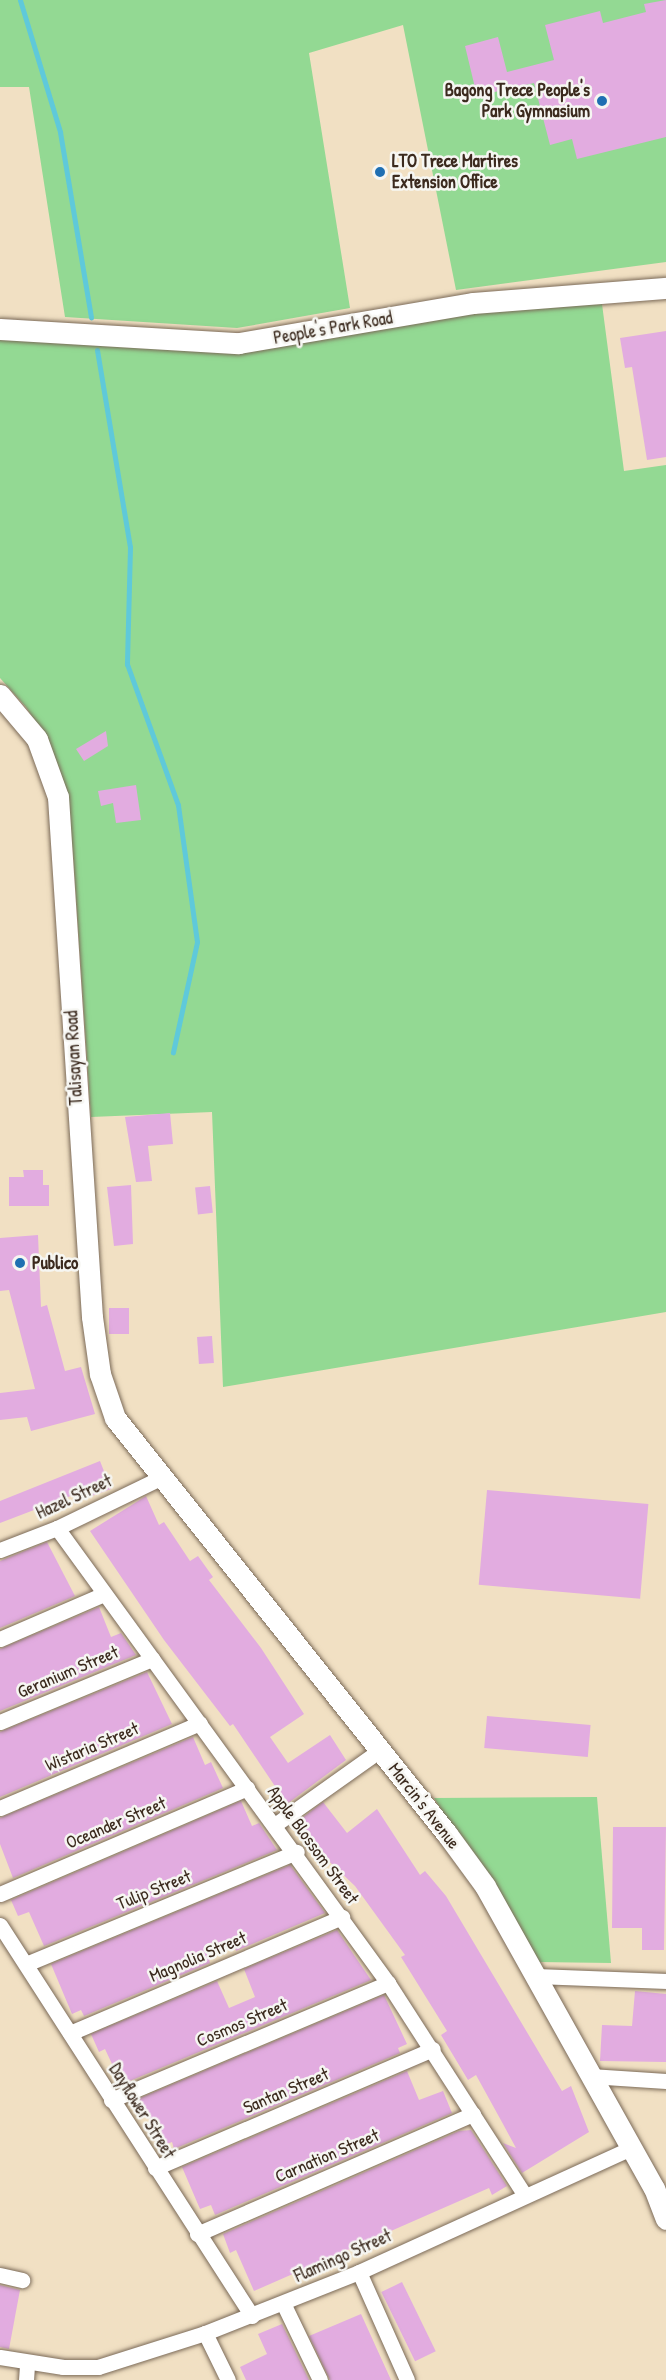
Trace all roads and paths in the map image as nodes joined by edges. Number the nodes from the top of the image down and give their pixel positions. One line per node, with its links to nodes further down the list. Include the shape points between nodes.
1 (666, 288): 2 (main road, People's Park Road, via 474,303 239,343)
2 (0, 329)
3 (0, 695): 4 (main road, Talisayan Road, via 37,739 58,797 95,1352 106,1398)
4 (123, 1434): 5 (main road, Marcin's Avenue)
5 (162, 1477): 6 (street, Hazel Street); 13 (main road, Marcin's Avenue)
6 (57, 1528): 7 (street, Hazel Street); 8 (street, Apple Blossom Street)
7 (0, 1550)
8 (104, 1594): 9 (street); 10 (street, Apple Blossom Street)
9 (0, 1639)
10 (152, 1659): 11 (street, Geranium Street); 12 (street, Apple Blossom Street)
11 (0, 1722)
12 (200, 1723): 14 (street, Apple Blossom Street); 15 (street, Wistaria Street)
13 (380, 1750): 16 (street); 22 (main road, Marcin's Avenue, via 484,1886)
14 (247, 1788): 16 (street, Apple Blossom Street); 18 (street, Oceander Street)
15 (0, 1808)
16 (276, 1824): 17 (street, Apple Blossom Street)
17 (297, 1852): 19 (street, Apple Blossom Street); 21 (street, Tulip Street)
18 (0, 1894)
19 (342, 1917): 24 (street, Apple Blossom Street); 25 (street, Magnolia Street)
20 (0, 1925): 21 (street, Dayflower Street)
21 (26, 1964): 25 (street, Dayflower Street)
22 (537, 1976): 23 (street); 27 (main road, Marcin's Avenue)
23 (666, 1981)
24 (388, 1983): 26 (street, Apple Blossom Street); 29 (street, Cosmos Street)
25 (70, 2033): 29 (street, Dayflower Street)
26 (433, 2049): 30 (street, Apple Blossom Street); 32 (street, Santan Street)
27 (590, 2076): 28 (street); 31 (main road, Marcin's Avenue)
28 (666, 2081)
29 (111, 2100): 32 (street, Dayflower Street)
30 (473, 2114): 34 (street, Apple Blossom Street); 36 (street, Carnation Street)
31 (629, 2149): 33 (main road, Marcin's Avenue); 34 (street, Flamingo Street)
32 (155, 2168): 36 (street, Dayflower Street)
33 (660, 2188): 35 (main road, Marcin's Avenue)
34 (524, 2194): 37 (street, Flamingo Street)
35 (666, 2219)
36 (196, 2234): 41 (street, Dayflower Street)
37 (359, 2272): 40 (street, Flamingo Street); 48 (street)
38 (0, 2275): 39 (street)
39 (22, 2280)
40 (283, 2303): 41 (street, Flamingo Street); 47 (street)
41 (252, 2316): 42 (street, Flamingo Street)
42 (205, 2333): 44 (street, Flamingo Street, via 98,2367); 46 (street)
43 (0, 2357): 44 (street, Flamingo Street)
44 (27, 2364): 45 (street)
45 (26, 2380)
46 (228, 2380)
47 (320, 2380)
48 (407, 2380)

